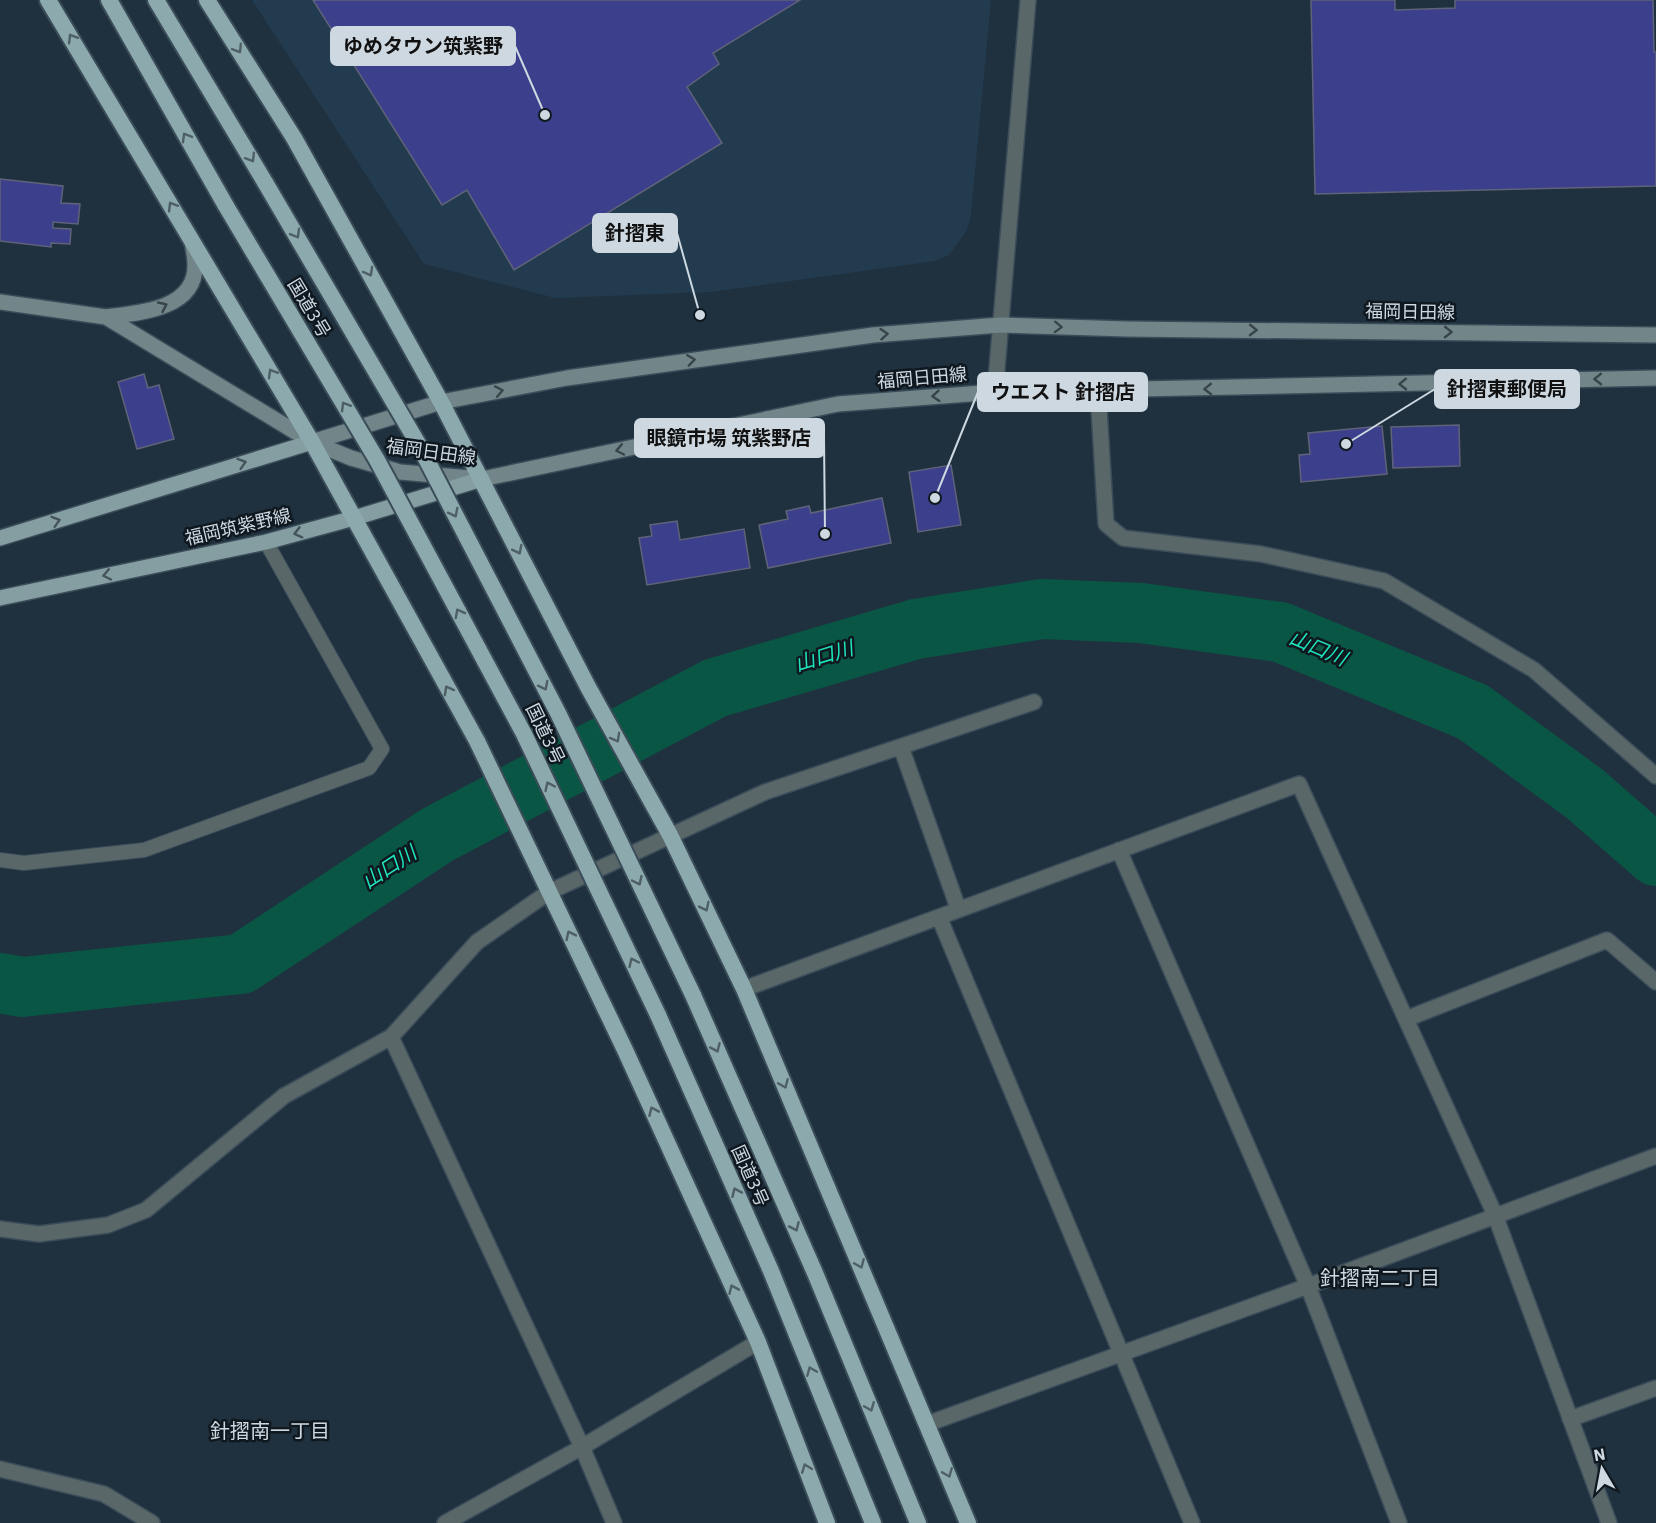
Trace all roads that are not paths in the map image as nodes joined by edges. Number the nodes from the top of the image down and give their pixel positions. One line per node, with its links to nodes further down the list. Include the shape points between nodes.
1 (48, 0): 6 (highway, one-way to 1)
2 (109, 0): 49 (highway, 国道3号, one-way to 2, bridge, via 771,1271 658,1015 519,723 377,460)
3 (156, 0): 50 (highway, 国道3号, one-way to 50, bridge, via 425,457 558,713 693,995 815,1273)
4 (207, 0): 14 (highway, one-way to 14, via 294,138)
5 (1028, 0): 9 (street)
6 (191, 236): 8 (main road, one-way to 6, via 150,311 177,297 194,273); 15 (highway, one-way to 6)
7 (0, 303): 8 (main road, 福岡日田線)
8 (106, 317): 15 (main road, 福岡日田線)
9 (1000, 325): 10 (main road, 福岡日田線, one-way to 10); 12 (street); 14 (main road, 福岡日田線, one-way to 9, via 579,376 873,335)
10 (1656, 335)
11 (1656, 378): 13 (main road, 福岡日田線, one-way to 13)
12 (995, 392): 13 (main road, 福岡日田線); 16 (main road, 福岡日田線, one-way to 16, via 838,404)
13 (1098, 392): 23 (street, via 1106,524 1123,538 1261,554 1384,581 1534,670)
14 (441, 402): 15 (main road, 福岡日田線); 16 (highway)
15 (312, 442): 16 (main road, 福岡日田線, via 400,472); 17 (highway); 18 (main road, one-way to 15)
16 (482, 479): 17 (main road, 福岡筑紫野線); 24 (highway, one-way to 24, via 588,687)
17 (354, 518): 19 (main road, 福岡筑紫野線, one-way to 19); 27 (highway, one-way to 17, via 477,741)
18 (0, 538)
19 (266, 542): 20 (main road, 福岡筑紫野線, one-way to 20); 26 (lane, via 382,749 369,768 144,850 24,863)
20 (0, 598)
21 (1034, 702): 22 (street)
22 (901, 747): 24 (street, via 765,792); 28 (street)
23 (1656, 776)
24 (670, 835): 27 (street); 31 (highway, one-way to 31)
25 (1119, 850): 28 (street); 32 (street, via 1299,784); 37 (street)
26 (0, 860)
27 (549, 892): 33 (street, via 477,942); 38 (highway, one-way to 27)
28 (958, 908): 29 (street)
29 (939, 916): 31 (street); 39 (street)
30 (1656, 982): 32 (street, via 1607,940)
31 (744, 989): 42 (highway, one-way to 42)
32 (1406, 1019): 35 (street)
33 (391, 1037): 36 (street, via 284,1096 146,1210 96,1226 39,1234); 43 (street)
34 (1656, 1156): 35 (street)
35 (1495, 1215): 37 (street); 41 (street)
36 (0, 1229)
37 (1308, 1286): 39 (street); 53 (street)
38 (758, 1342): 43 (street); 48 (highway, one-way to 38)
39 (1122, 1354): 42 (street); 52 (street)
40 (1656, 1388): 41 (street)
41 (1570, 1419): 54 (street)
42 (927, 1424): 51 (highway, one-way to 51)
43 (582, 1447): 46 (street); 47 (street)
44 (0, 1469): 45 (street, via 104,1494)
45 (152, 1523)
46 (445, 1523)
47 (614, 1523)
48 (827, 1523)
49 (873, 1523)
50 (918, 1523)
51 (968, 1523)
52 (1192, 1523)
53 (1399, 1523)
54 (1609, 1523)

